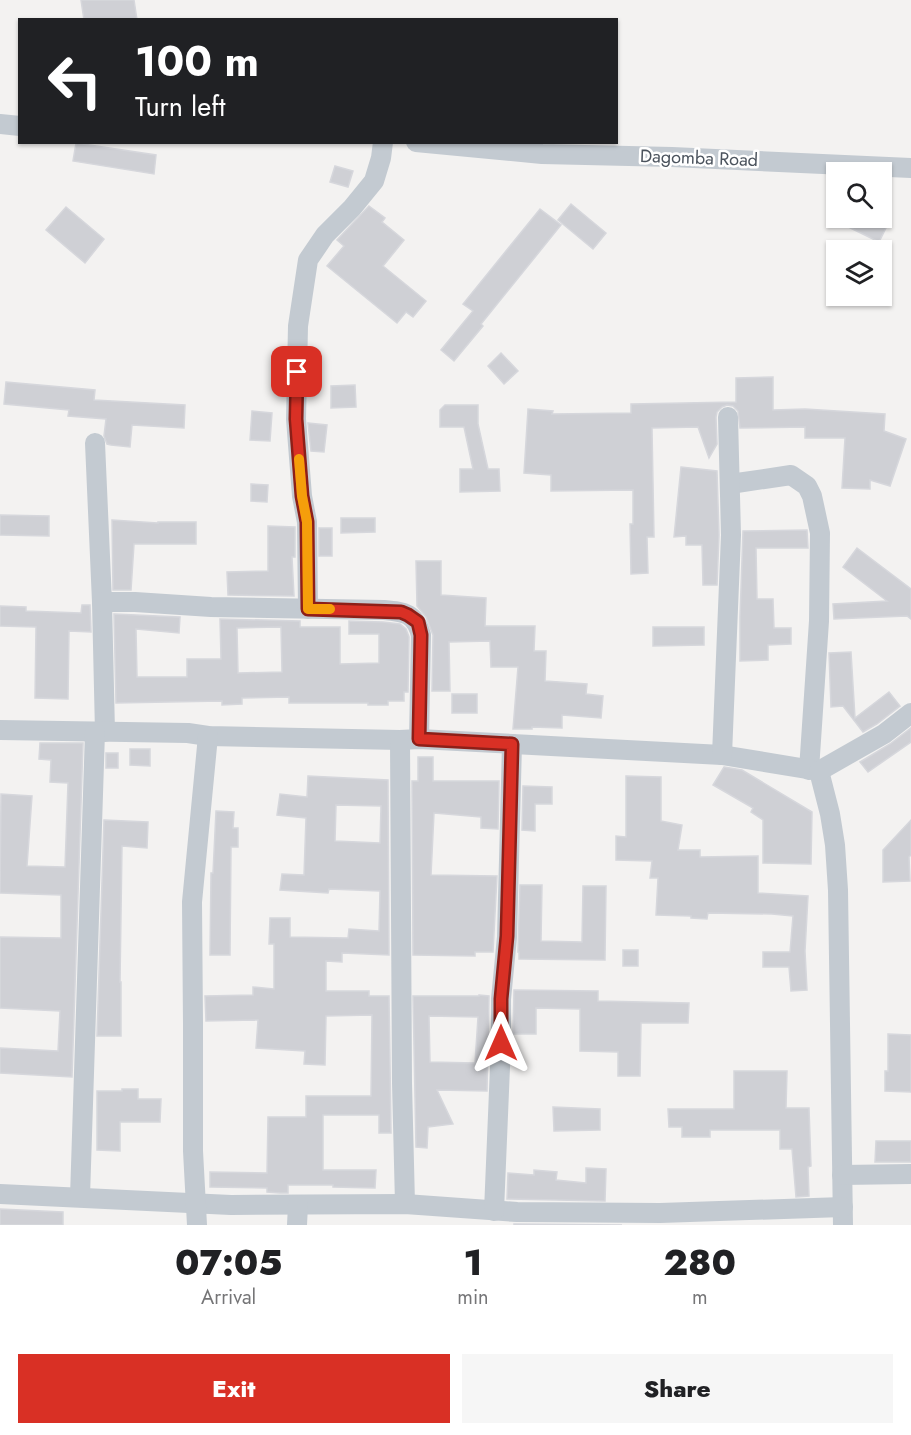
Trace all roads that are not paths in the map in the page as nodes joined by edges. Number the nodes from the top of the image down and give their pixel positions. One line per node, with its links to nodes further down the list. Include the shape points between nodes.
1 (0, 124): 2 (street)
2 (18, 126)
3 (383, 144): 10 (street, via 374,181 308,260 298,326 296,419 307,522)
4 (437, 144): 5 (street, Dagomba Road, via 542,154)
5 (911, 168)
6 (728, 417): 8 (street)
7 (95, 443): 9 (street)
8 (730, 484): 17 (street, via 732,536); 18 (street, via 791,475 807,486 812,496 820,532)
9 (102, 602): 10 (street); 13 (street)
10 (308, 609): 15 (street, via 401,612 418,622 421,635)
11 (911, 713): 18 (street, via 884,734)
12 (0, 730): 13 (street)
13 (100, 732): 14 (street); 22 (street)
14 (208, 736): 15 (street); 23 (street, via 192,902)
15 (409, 740): 16 (street); 24 (street, via 402,1083)
16 (512, 744): 17 (street); 26 (street)
17 (722, 754): 18 (street)
18 (814, 770): 20 (street, via 830,814 835,845)
19 (911, 1174): 20 (street)
20 (842, 1175): 27 (street)
21 (0, 1194): 22 (street)
22 (80, 1197): 23 (street)
23 (196, 1203): 25 (street); 28 (street)
24 (405, 1204): 25 (street); 26 (street)
25 (298, 1205): 29 (street)
26 (494, 1211): 27 (street)
27 (843, 1216)
28 (197, 1225)
29 (297, 1225)

